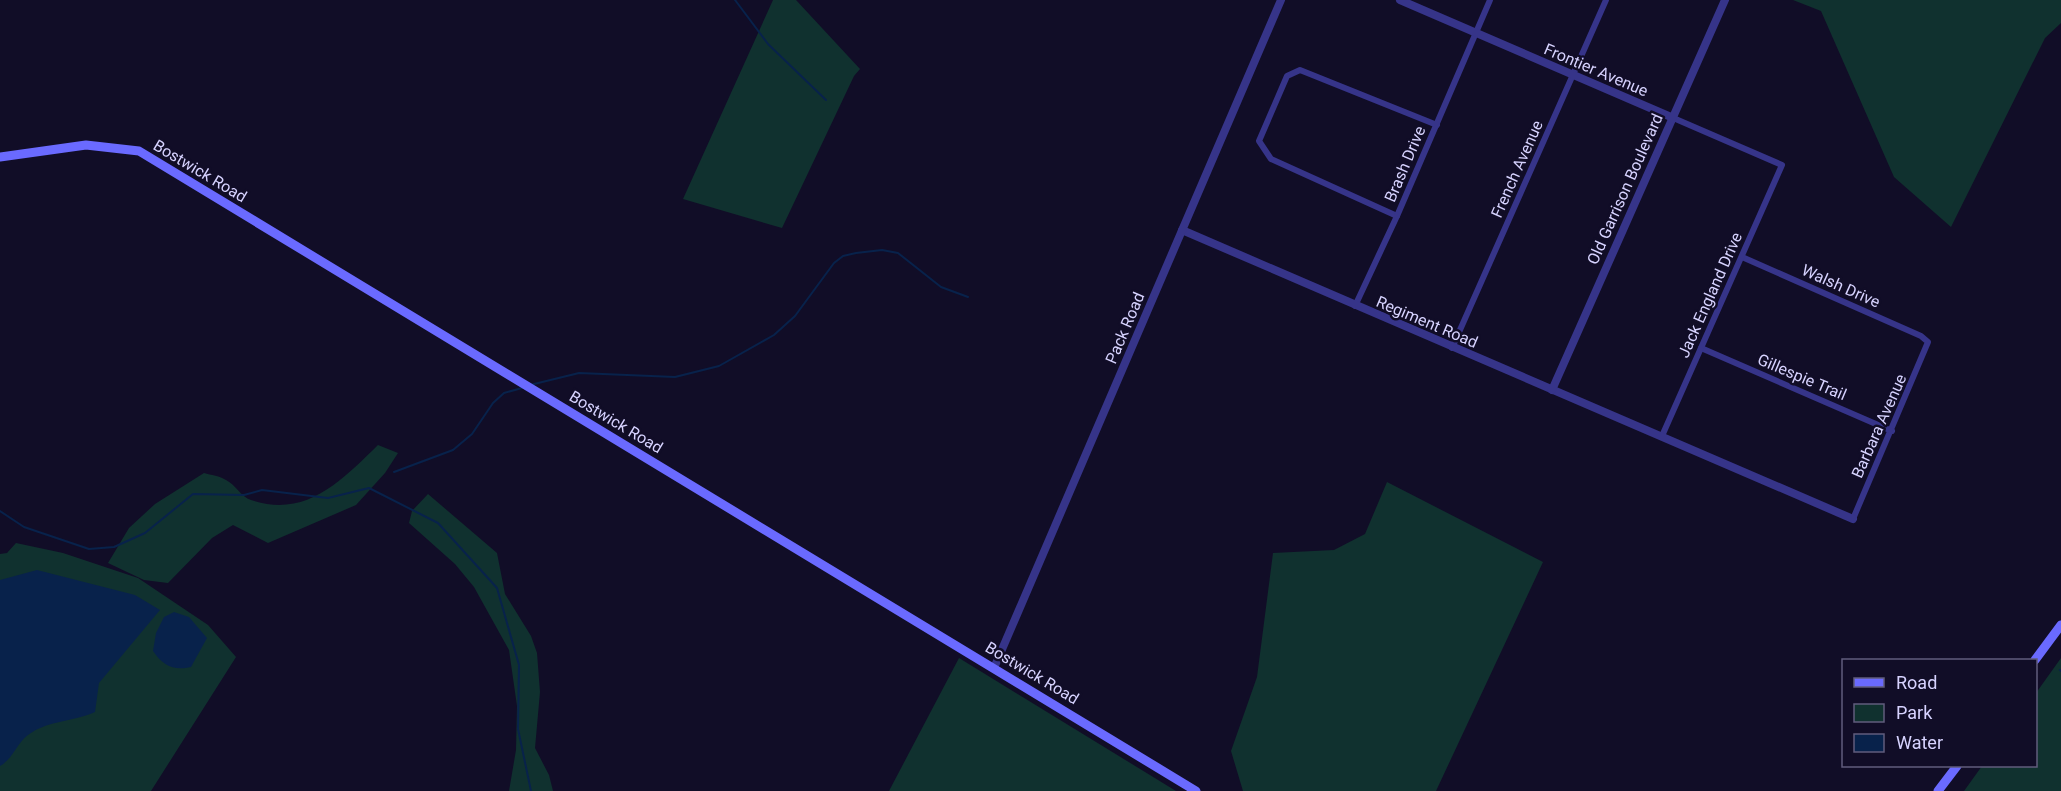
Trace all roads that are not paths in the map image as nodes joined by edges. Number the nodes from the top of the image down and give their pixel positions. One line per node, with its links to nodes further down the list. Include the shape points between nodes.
1 (1281, 0): 13 (street, Pack Road)
2 (1400, 0): 6 (street, Frontier Avenue)
3 (1490, 0): 6 (street, Brash Drive)
4 (1606, 0): 7 (street, French Avenue)
5 (1725, 0): 8 (street, Old Garrison Boulevard)
6 (1477, 32): 7 (street, Frontier Avenue); 9 (street, Brash Drive)
7 (1573, 76): 8 (street, Frontier Avenue); 17 (street, French Avenue)
8 (1671, 117): 11 (street, Frontier Avenue); 19 (street, Old Garrison Boulevard)
9 (1437, 125): 12 (street, Brash Drive); 12 (street, via 1300,70 1287,76 1259,141 1271,159)
10 (0, 157): 25 (main road, Bostwick Road, via 86,145 138,151)
11 (1782, 165): 14 (street, Jack England Drive)
12 (1397, 216): 15 (street, Brash Drive)
13 (1182, 230): 15 (street, Regiment Road); 25 (street, Pack Road)
14 (1742, 257): 16 (street, Walsh Drive); 18 (street, Jack England Drive)
15 (1355, 306): 17 (street, Regiment Road)
16 (1928, 342): 20 (street, Barbara Avenue)
17 (1452, 348): 19 (street, Regiment Road)
18 (1701, 348): 20 (street, Gillespie Trail); 21 (street, Jack England Drive)
19 (1551, 390): 21 (street, Regiment Road)
20 (1892, 431): 22 (street, Barbara Avenue)
21 (1662, 436): 22 (street, Regiment Road)
22 (1853, 519)
23 (2061, 625): 24 (main road)
24 (2036, 659)
25 (994, 668): 27 (main road, Bostwick Road)
26 (1956, 767): 28 (main road)
27 (1196, 791)
28 (1938, 791)

